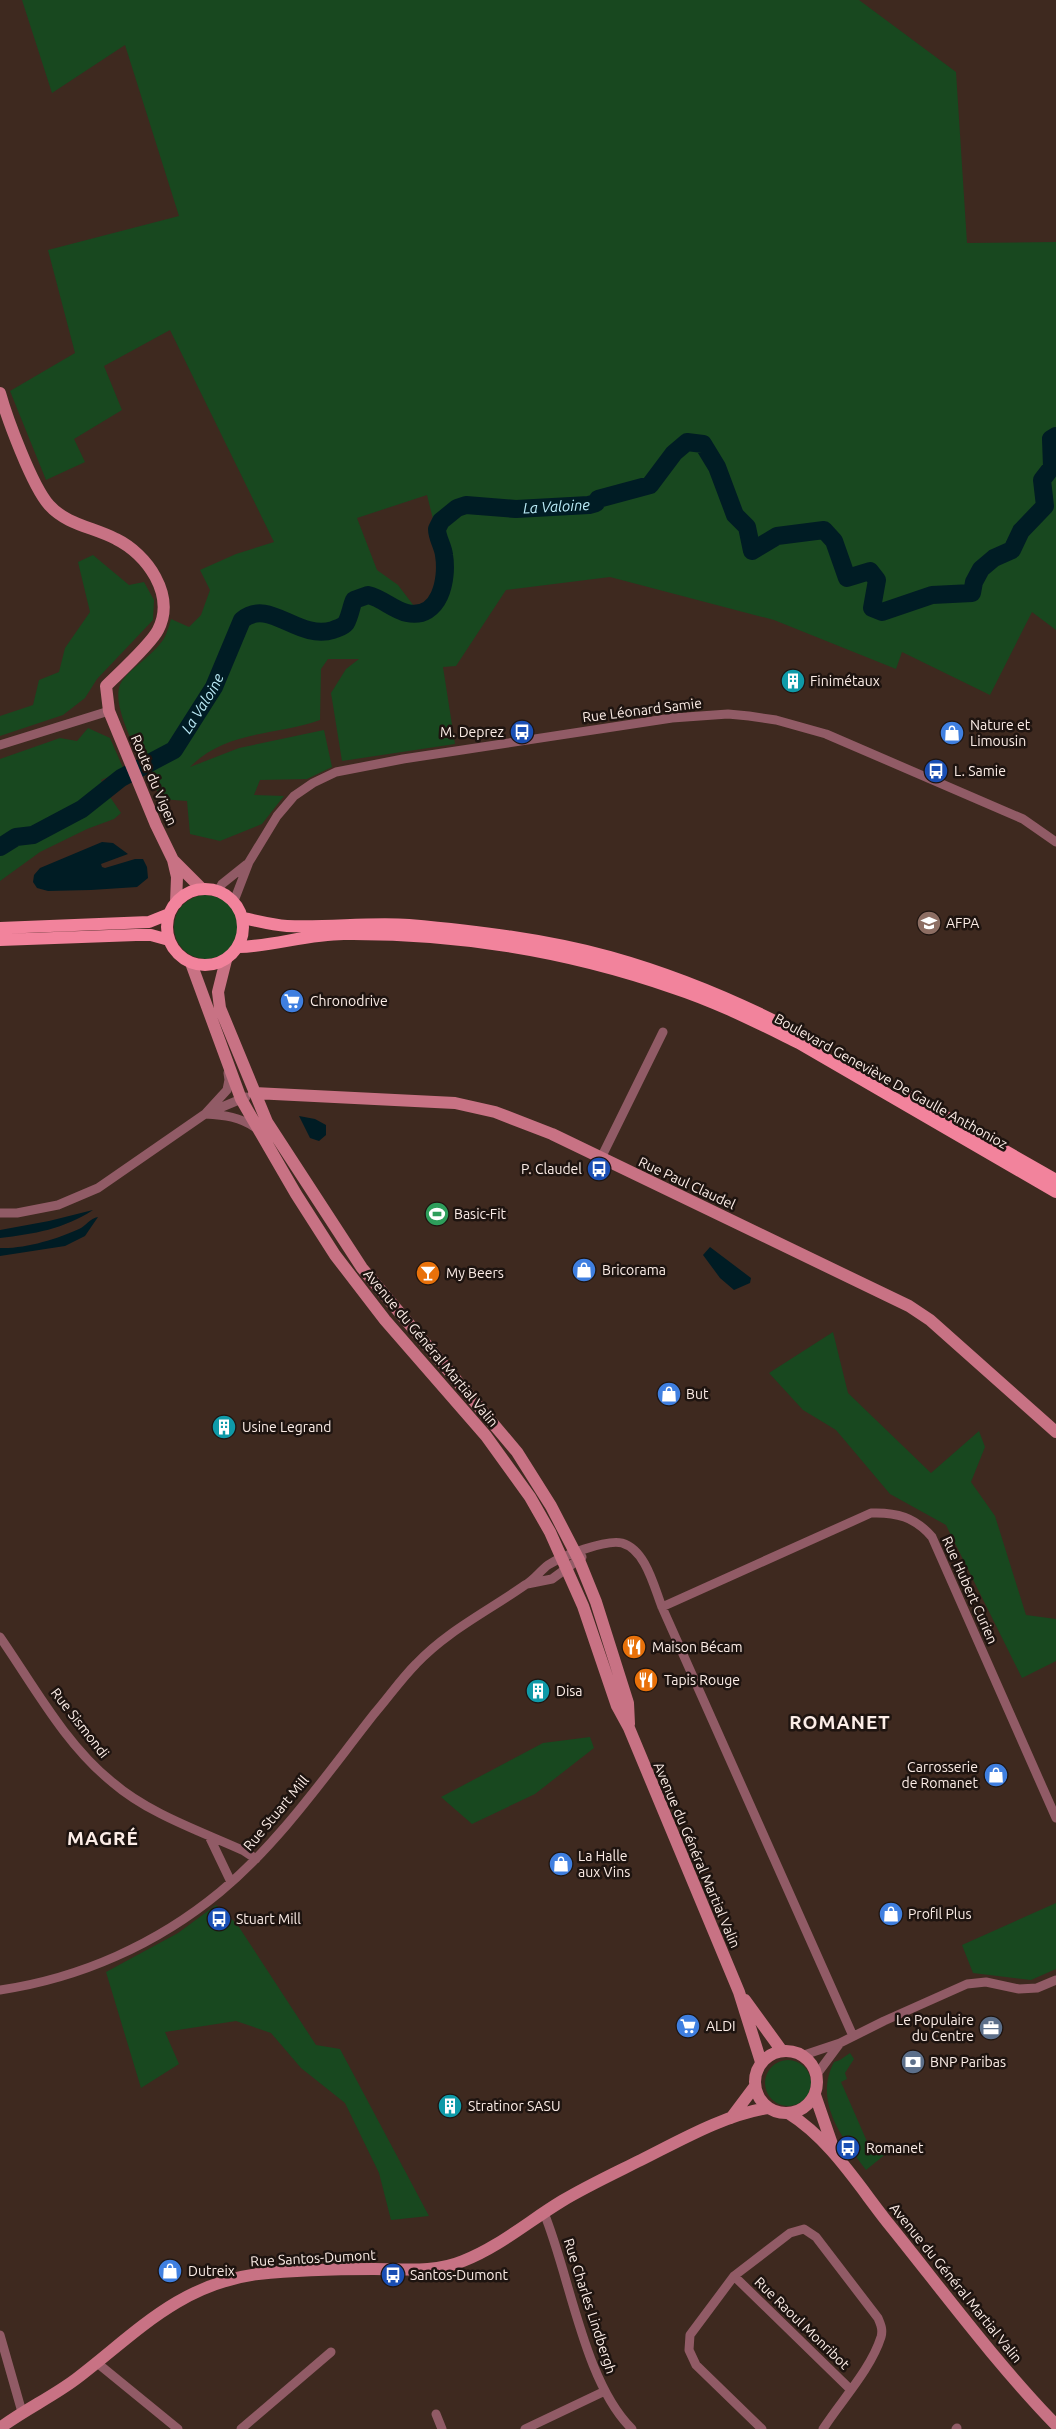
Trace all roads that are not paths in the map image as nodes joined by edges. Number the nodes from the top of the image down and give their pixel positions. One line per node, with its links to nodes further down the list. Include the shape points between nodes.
1 (0, 393): 2 (main road, Route du Vigen, via 21,450 49,504 69,521 116,539 134,550 152,570 162,594 163,614 158,630 106,686)
2 (109, 711): 3 (street); 5 (main road, Route du Vigen)
3 (0, 745)
4 (1056, 842): 6 (street, Rue Léonard Samie, via 1023,820 826,734 776,720 728,714 672,718 336,772 294,796 277,816)
5 (173, 860): 7 (main road, Route du Vigen); 10 (main road, Route du Vigen, via 177,877)
6 (249, 862): 8 (street); 9 (street)
7 (202, 889): 8 (main road); 10 (main road, via 190,892)
8 (218, 891): 9 (main road)
9 (234, 901): 12 (main road)
10 (176, 902): 11 (main road)
11 (169, 914): 13 (main road, via 149,922); 15 (main road)
12 (243, 918): 16 (main road, via 244,933); 27 (main road, Boulevard Geneviève De Gaulle Anthonioz, via 287,926 406,925 484,933 543,942 619,960 754,1010)
13 (0, 928)
14 (0, 940): 15 (main road, via 136,935)
15 (169, 940): 18 (main road, via 176,952)
16 (239, 947): 17 (main road); 28 (main road, Boulevard Geneviève De Gaulle Anthonioz, via 342,934 406,935 514,947 622,971 676,988 799,1043)
17 (226, 960): 18 (main road, via 211,965); 21 (main road, Avenue du Général Martial Valin, via 218,992 220,1008)
18 (191, 963): 20 (main road, Avenue du Général Martial Valin)
19 (663, 1032): 26 (street)
20 (224, 1056): 22 (main road, Avenue du Général Martial Valin); 23 (street, via 229,1080 227,1090)
21 (254, 1093): 22 (street); 26 (main road, Rue Paul Claudel, via 435,1100 470,1106 511,1117); 31 (main road, Avenue du Général Martial Valin, via 267,1122 362,1268 517,1452)
22 (240, 1096): 23 (street); 24 (street); 25 (main road, Avenue du Général Martial Valin)
23 (219, 1100): 24 (street)
24 (205, 1114): 25 (street, via 230,1115); 29 (street, via 98,1188 58,1205)
25 (258, 1129): 32 (main road, Avenue du Général Martial Valin, via 335,1255 385,1320 486,1436 530,1497)
26 (601, 1158): 30 (main road, Rue Paul Claudel, via 909,1306 930,1320)
27 (1056, 1180)
28 (1056, 1192)
29 (0, 1213)
30 (1056, 1432)
31 (577, 1556): 32 (street, Rue Stuart Mill); 34 (street, Rue Stuart Mill, via 603,1544 621,1543 633,1549 642,1559); 36 (main road, Avenue du Général Martial Valin, via 596,1602 626,1696)
32 (565, 1563): 33 (street, Rue Stuart Mill, via 547,1566); 33 (street, Rue Stuart Mill, via 552,1579); 36 (main road, Avenue du Général Martial Valin, via 617,1706)
33 (527, 1584): 39 (street, Rue Stuart Mill, via 463,1624 416,1664)
34 (662, 1607): 37 (street, Rue Hubert Curien, via 871,1513 890,1513 922,1525 932,1537); 44 (street)
35 (0, 1637): 38 (street, Rue Sismondi, via 82,1753 112,1783 152,1809)
36 (629, 1728): 43 (main road, Avenue du Général Martial Valin)
37 (1056, 1818)
38 (209, 1836): 39 (street, Rue Sismondi); 40 (street)
39 (256, 1859): 40 (street, Rue Stuart Mill)
40 (232, 1882): 42 (street, Rue Stuart Mill, via 179,1922 133,1949 88,1968 27,1986)
41 (1056, 1980): 44 (street, via 1037,1988 1019,1989 986,1982 967,1984)
42 (0, 1990)
43 (739, 1992): 46 (main road, Avenue du Général Martial Valin); 48 (main road, Avenue du Général Martial Valin)
44 (853, 2036): 45 (street)
45 (840, 2043): 47 (street); 49 (street)
46 (782, 2051): 47 (main road); 48 (main road)
47 (804, 2055): 49 (main road)
48 (761, 2062): 50 (main road)
49 (817, 2074): 51 (main road)
50 (755, 2086): 52 (main road, via 758,2096); 54 (main road, Rue Santos-Dumont)
51 (815, 2095): 53 (main road, via 804,2108); 55 (main road, Avenue du Général Martial Valin)
52 (768, 2108): 53 (main road); 54 (main road, Rue Santos-Dumont)
53 (788, 2114): 55 (main road, Avenue du Général Martial Valin, via 806,2126)
54 (731, 2118): 56 (main road, Rue Santos-Dumont, via 616,2172)
55 (836, 2157): 66 (main road, Avenue du Général Martial Valin, via 1021,2389)
56 (544, 2213): 60 (main road, Rue Santos-Dumont, via 498,2244 453,2265 429,2270 260,2274 213,2285 165,2308); 62 (street, Rue Charles Lindbergh)
57 (734, 2276): 61 (street, Rue Raoul Monribot); 61 (street, via 790,2233 804,2228 816,2238 882,2327 870,2361); 73 (street, via 690,2335 689,2350 696,2365)
58 (0, 2334): 63 (street)
59 (331, 2352): 69 (street)
60 (96, 2362): 63 (main road, Rue Santos-Dumont, via 74,2380); 68 (street)
61 (850, 2389): 74 (street)
62 (605, 2392): 71 (street); 72 (street, Rue Charles Lindbergh)
63 (20, 2413): 65 (main road, Rue Santos-Dumont); 67 (main road, Rue Santos-Dumont)
64 (436, 2414): 70 (street)
65 (0, 2417)
66 (1056, 2425)
67 (0, 2428)
68 (178, 2429)
69 (241, 2429)
70 (442, 2429)
71 (524, 2429)
72 (632, 2429)
73 (762, 2429)
74 (823, 2429)

